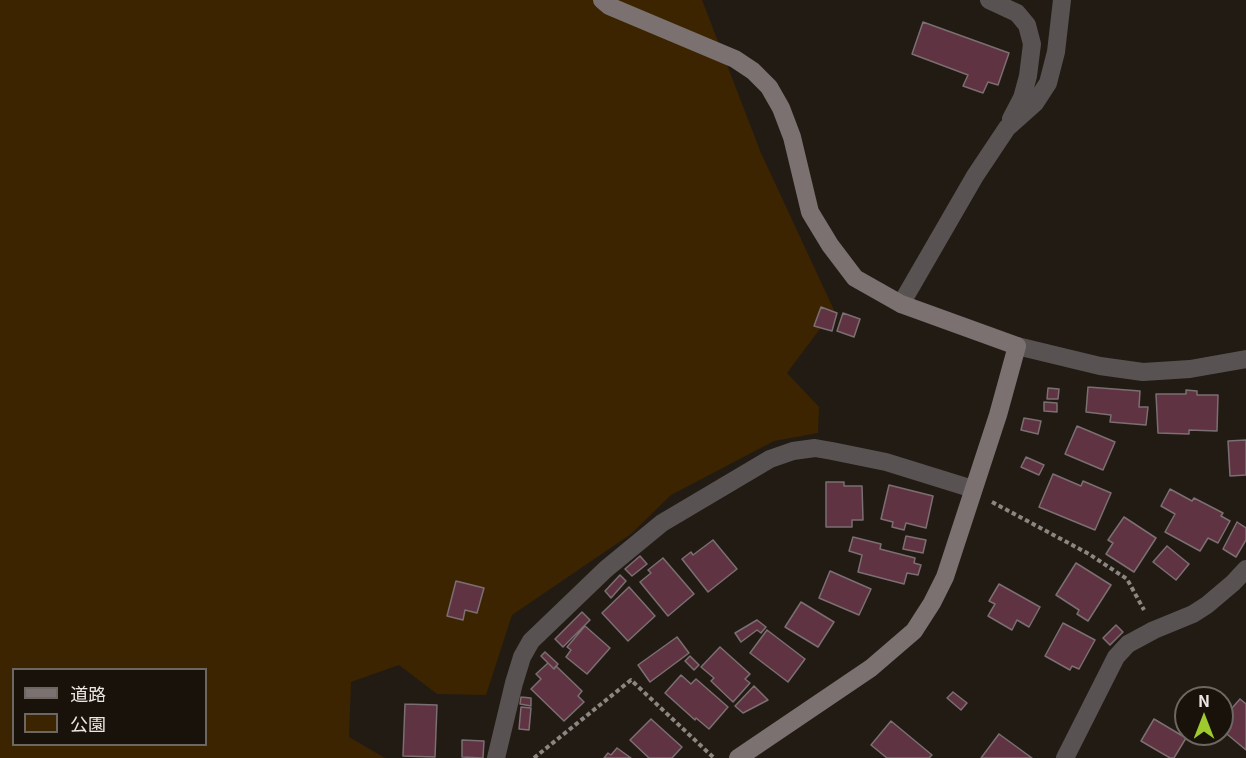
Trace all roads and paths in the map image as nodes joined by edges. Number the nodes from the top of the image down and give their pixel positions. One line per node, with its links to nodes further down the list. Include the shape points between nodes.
1 (602, 0): 5 (street, via 735,59 769,87 792,137 810,212 830,245 855,278)
2 (989, 0): 4 (street, via 1017,13 1028,25 1032,44 1022,98)
3 (1062, 0): 4 (street, via 1048,83 1035,103)
4 (1006, 129): 5 (street)
5 (902, 304): 6 (street)
6 (1017, 346): 7 (street, via 1143,372); 8 (street)
7 (1246, 359)
8 (972, 492): 10 (path, via 1089,554 1127,579); 11 (street, via 886,462 815,448 770,459 662,523 531,640 514,683); 14 (street, via 945,577 914,631 871,668)
9 (1246, 569): 10 (street, via 1207,605)
10 (1155, 630): 15 (street, via 1128,644 1116,657)
11 (496, 758)
12 (534, 758): 13 (path, via 631,680)
13 (714, 758)
14 (738, 758)
15 (1065, 758)

